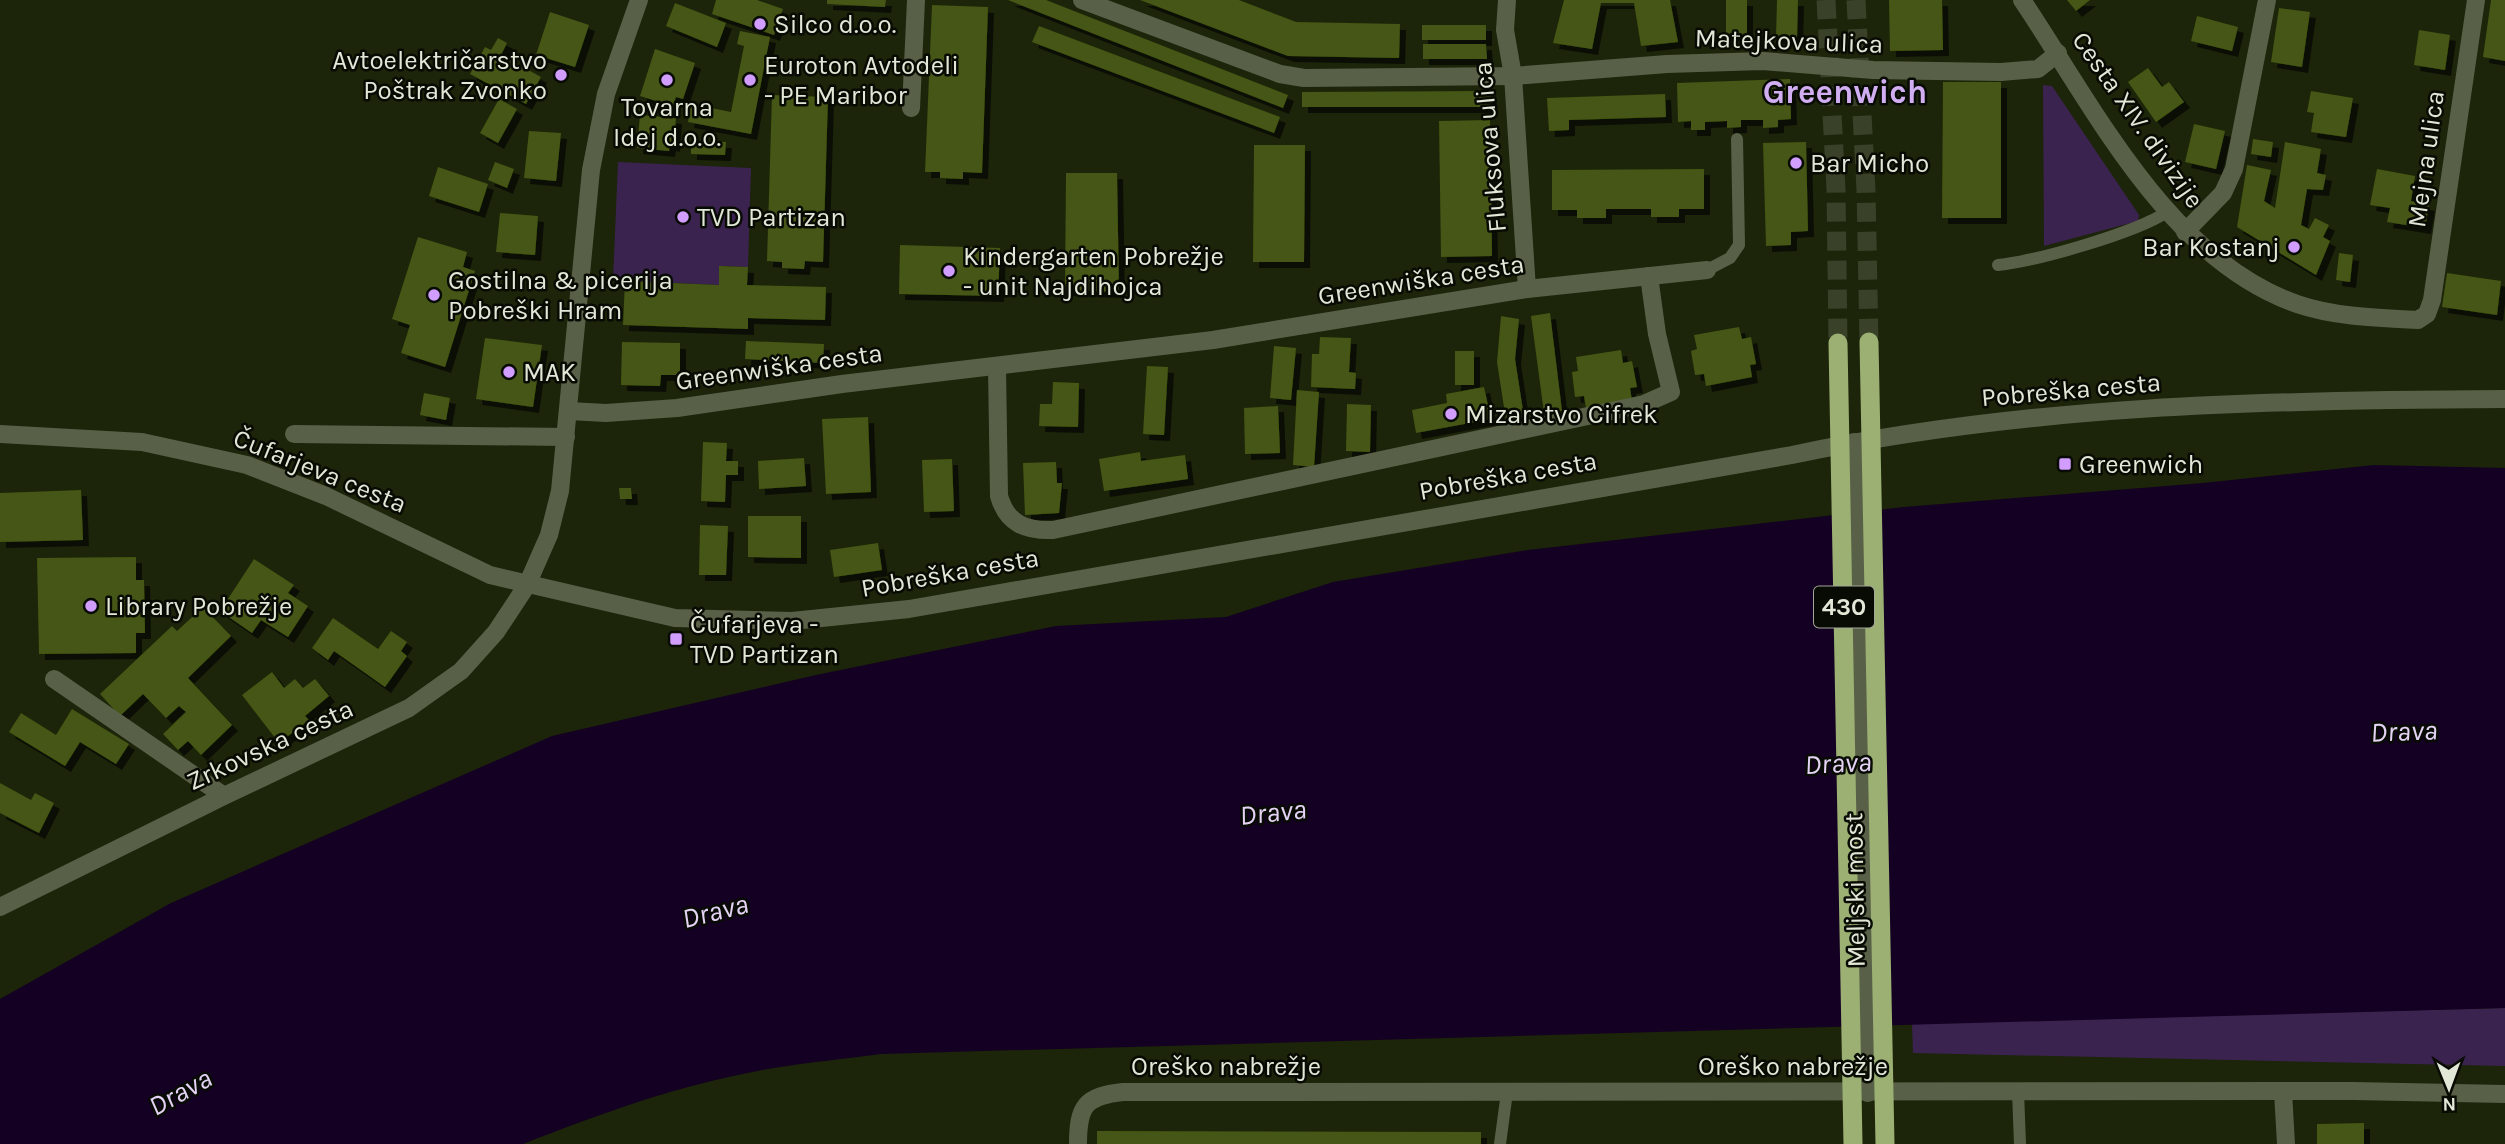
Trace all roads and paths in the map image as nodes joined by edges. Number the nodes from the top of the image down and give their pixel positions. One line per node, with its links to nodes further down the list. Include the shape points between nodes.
1 (639, 0): 23 (street, Zrkovska cesta, via 607,94 592,170)
2 (916, 0): 10 (street)
3 (1082, 0): 9 (street, Matejkova ulica, via 1280,74 1327,78)
4 (1507, 0): 9 (street, Fluksova ulica, via 1505,30)
5 (2022, 0): 8 (street, Cesta XIV. divizije)
6 (2267, 0): 13 (street, via 2234,169 2223,193)
7 (2476, 0): 18 (street, Mejna ulica, via 2432,300 2427,314)
8 (2058, 53): 9 (street, Matejkova ulica, via 2038,69 2001,72 1873,70 1763,61); 12 (street, Cesta XIV. divizije)
9 (1513, 76): 17 (street, Fluksova ulica)
10 (911, 108)
11 (1737, 139): 15 (lane, Greenwiška cesta, via 1739,245 1730,258)
12 (2167, 212): 13 (street, Cesta XIV. divizije); 14 (lane, via 2149,224)
13 (2185, 232): 18 (street, Cesta XIV. divizije, via 2264,289 2296,303 2331,313)
14 (1998, 265)
15 (1707, 270): 16 (street, Greenwiška cesta)
16 (1649, 276): 17 (street, Greenwiška cesta); 21 (street, via 1671,392 1644,404 1037,531 1010,519 999,496)
17 (1527, 289): 21 (street, Greenwiška cesta, via 1213,341)
18 (2418, 320)
19 (1869, 342): 40 (highway, Meljski most / 430)
20 (1838, 343): 39 (highway, Meljski most / 430)
21 (997, 367): 23 (street, Greenwiška cesta, via 677,408)
22 (2505, 400): 27 (street, Pobreška cesta, via 2303,402 2099,412 1962,425)
23 (569, 411): 26 (street, Zrkovska cesta)
24 (0, 434): 28 (street, Čufarjeva cesta, via 142,442 247,465 326,496 490,575)
25 (294, 434): 26 (street)
26 (566, 437): 28 (street, Zrkovska cesta, via 549,535)
27 (1854, 442): 28 (street, Pobreška cesta, via 841,618 675,618); 35 (street, Meljski most)
28 (527, 585): 30 (street, Zrkovska cesta, via 496,632 438,689 409,708)
29 (54, 678): 30 (street)
30 (224, 796): 31 (street, Zrkovska cesta)
31 (0, 907)
32 (1507, 1092): 35 (street, Oreško nabrežje); 37 (street, Oreško nabrežje, via 1123,1092 1094,1097 1085,1106 1079,1117); 38 (lane)
33 (2018, 1092): 34 (street, Oreško nabrežje); 35 (street, Oreško nabrežje); 41 (lane)
34 (2283, 1092): 36 (street, Oreško nabrežje); 42 (street)
35 (1868, 1093)
36 (2505, 1094)
37 (1077, 1144)
38 (1500, 1144)
39 (1853, 1144)
40 (1885, 1144)
41 (2020, 1144)
42 (2286, 1144)

